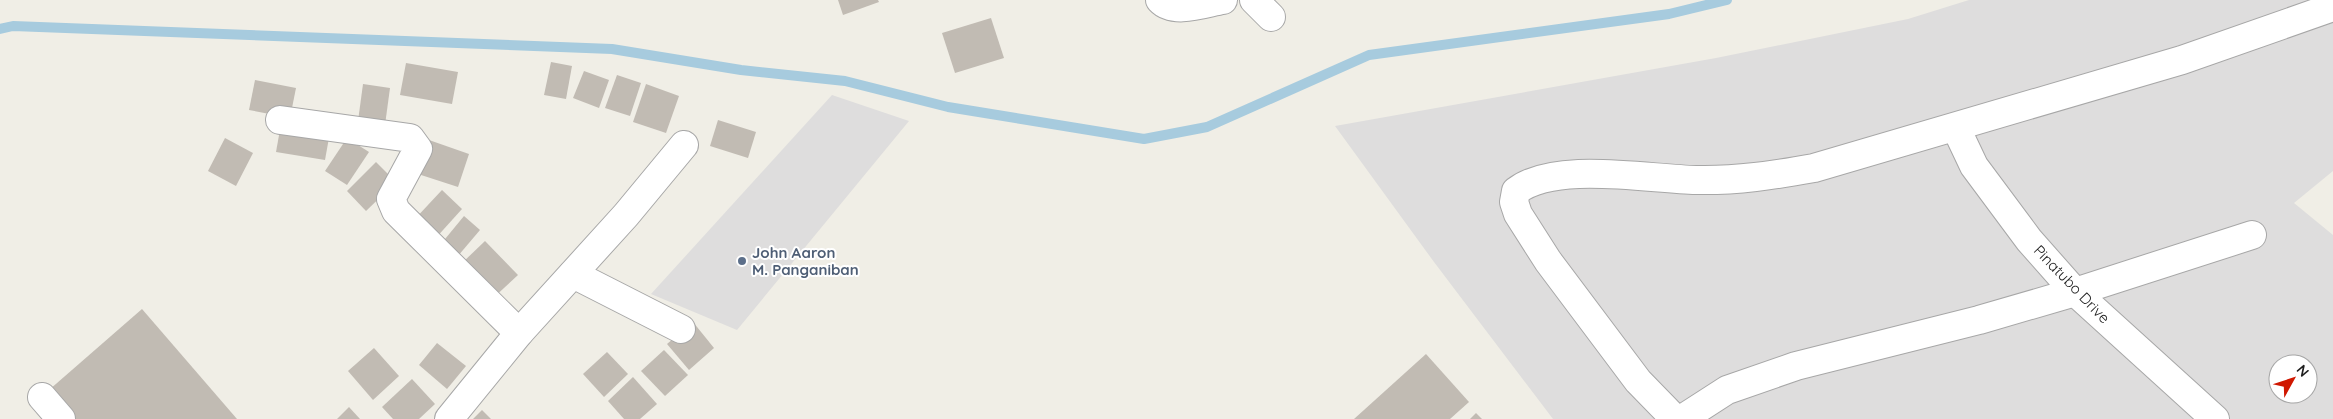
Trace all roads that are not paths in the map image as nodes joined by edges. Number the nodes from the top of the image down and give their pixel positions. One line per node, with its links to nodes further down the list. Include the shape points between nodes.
1 (1160, 0): 2 (street, via 1165,5 1180,8)
2 (1223, 0)
3 (2333, 7): 5 (street, via 2182,60)
4 (280, 120): 11 (street, via 410,138 418,149 391,199 396,211)
5 (1956, 128): 9 (street, Pinatubo Drive, via 1974,166 2029,240); 15 (street, via 1814,168 1758,178 1697,180 1577,174 1526,183 1516,191 1514,202 1518,214 1548,261 1638,381)
6 (684, 145): 8 (street)
7 (2252, 235): 9 (street)
8 (573, 274): 10 (street); 11 (street)
9 (2075, 292): 16 (street, via 1796,366 1727,390); 17 (street, Pinatubo Drive)
10 (681, 329)
11 (519, 333): 14 (street)
12 (42, 397): 13 (street)
13 (61, 419)
14 (449, 419)
15 (1676, 419)
16 (1682, 419)
17 (2215, 419)

